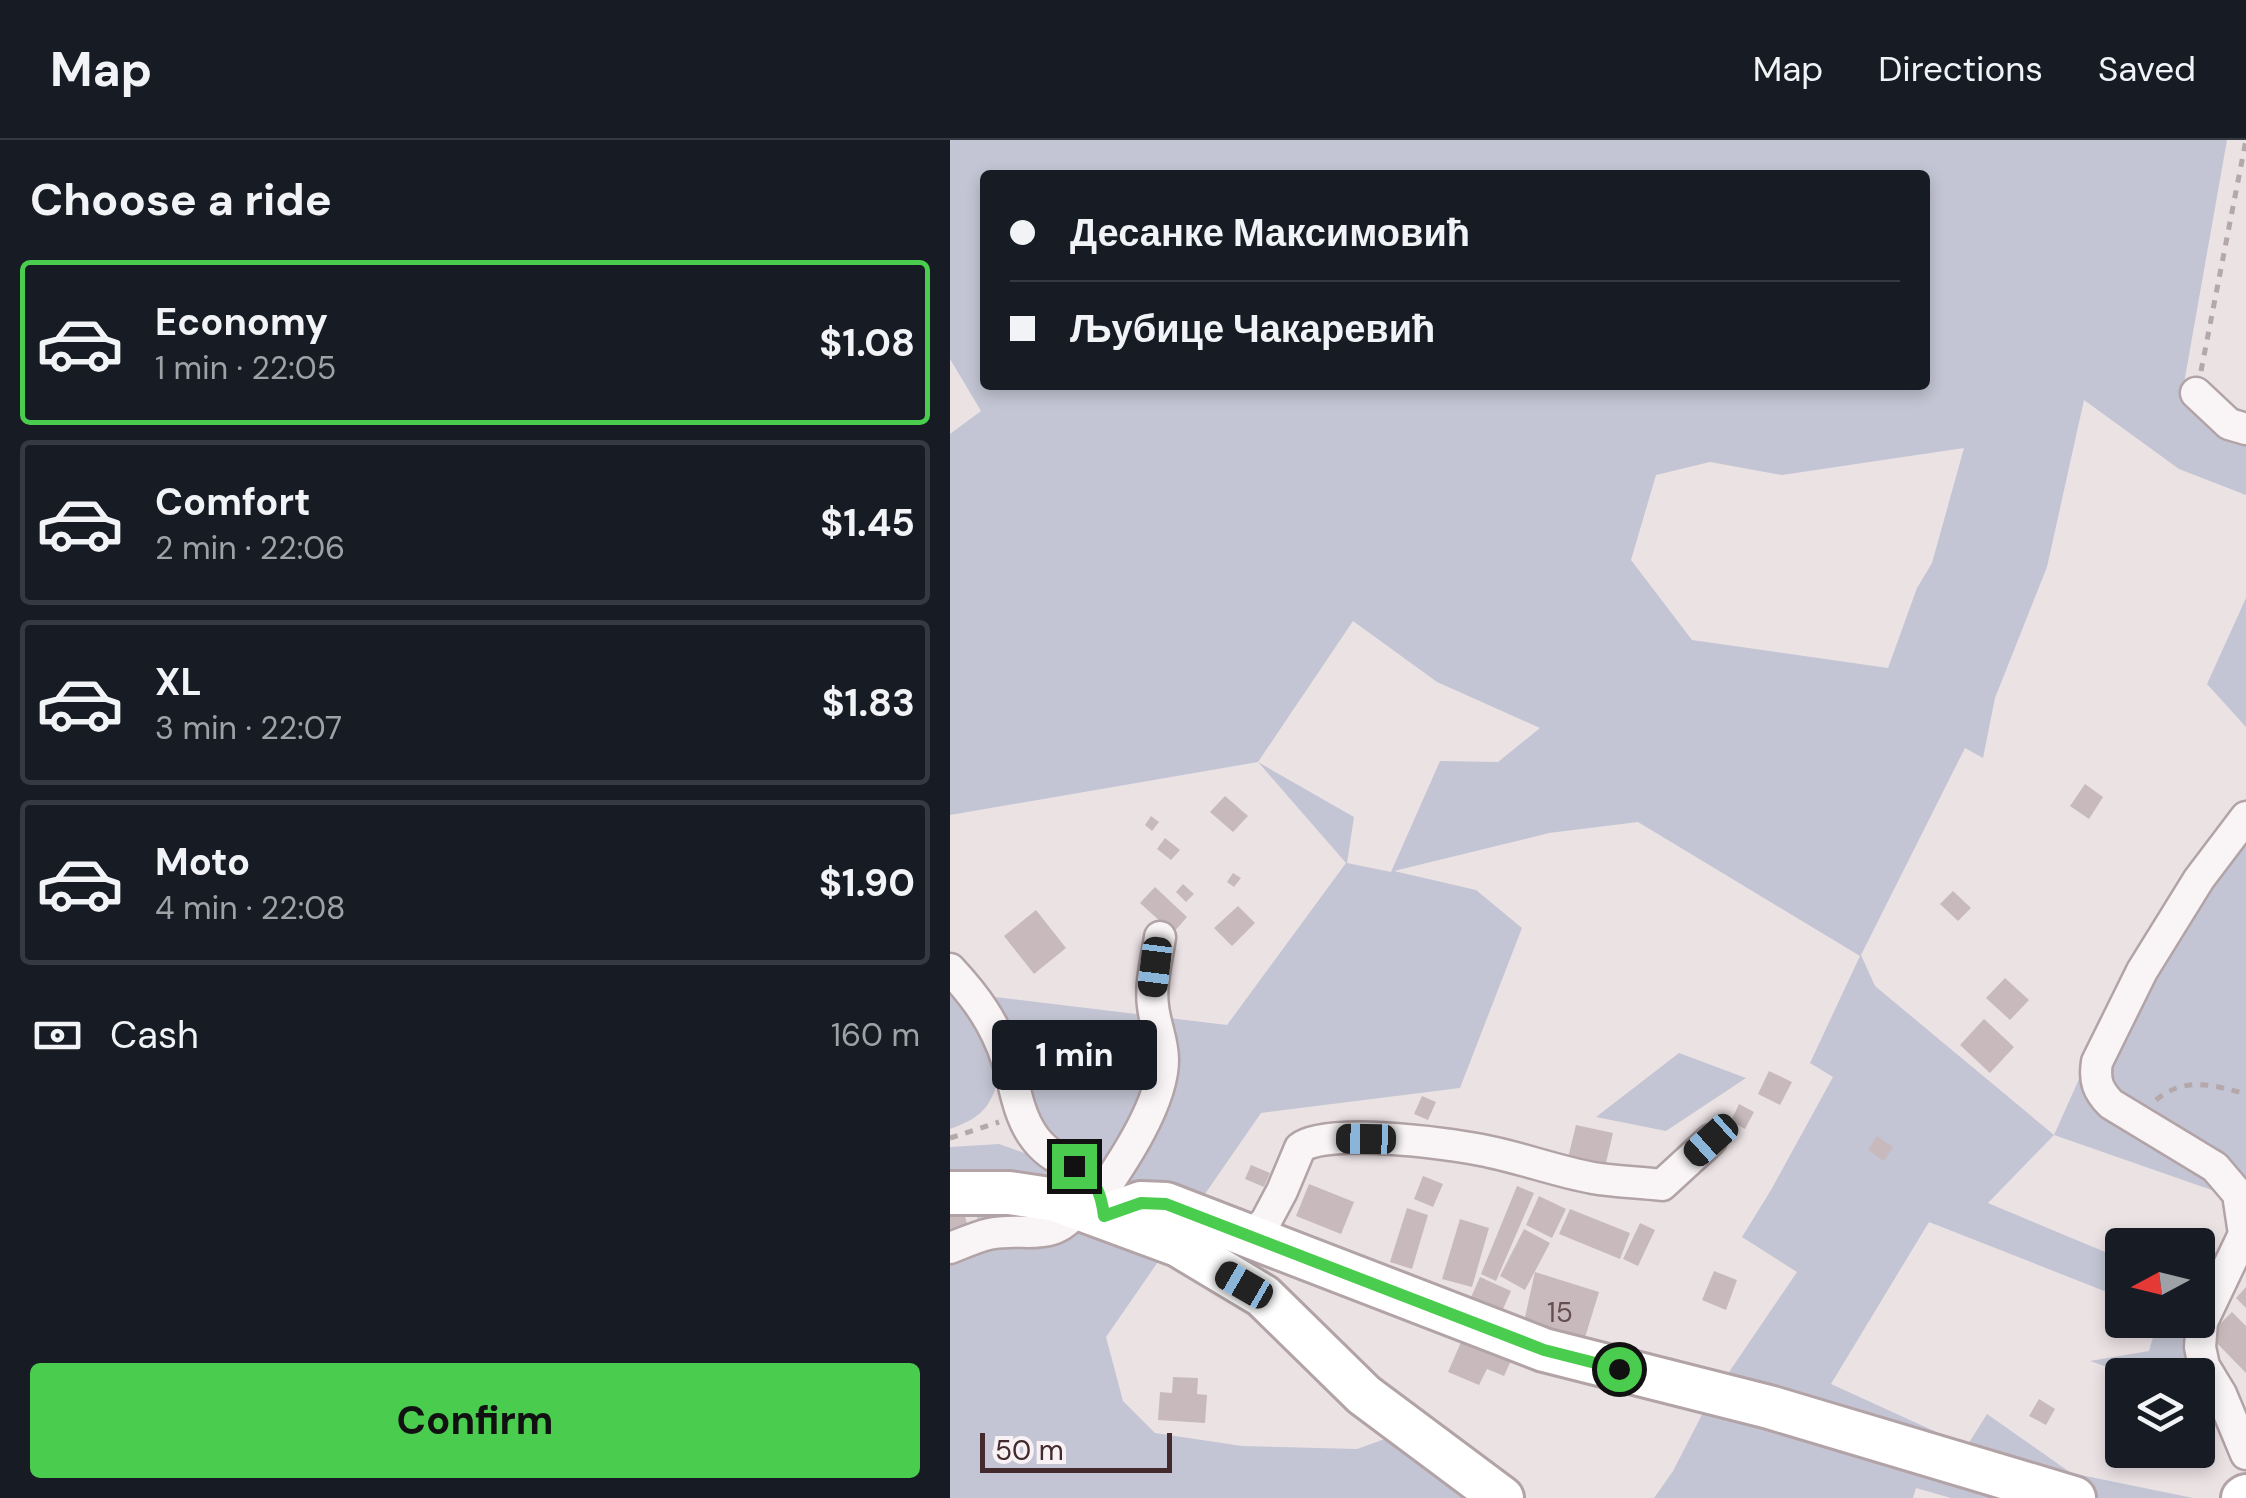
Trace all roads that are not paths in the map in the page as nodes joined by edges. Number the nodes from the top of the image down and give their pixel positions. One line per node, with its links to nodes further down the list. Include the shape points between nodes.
1 (2196, 393): 2 (street, via 2229,424)
2 (2246, 430)
3 (2246, 817): 11 (street, via 2142,970 2095,1077 2111,1104 2215,1166 2238,1194 2244,1234 2202,1322 2200,1346)
4 (1160, 936): 8 (street, via 1152,994 1163,1065 1131,1147)
5 (950, 969): 8 (street, via 992,1022 1021,1115 1044,1149 1092,1178)
6 (1711, 1140): 9 (street, via 1662,1184 1594,1178 1426,1142 1308,1142 1266,1221)
7 (950, 1193): 8 (street, via 1022,1194)
8 (1095, 1206): 9 (street, via 1157,1202); 10 (street, via 1056,1228 992,1233); 12 (street, via 1264,1296 1364,1394)
9 (1251, 1236): 13 (street, via 1544,1350 1769,1407)
10 (950, 1248)
11 (2246, 1454)
12 (1502, 1498)
13 (2074, 1498)

